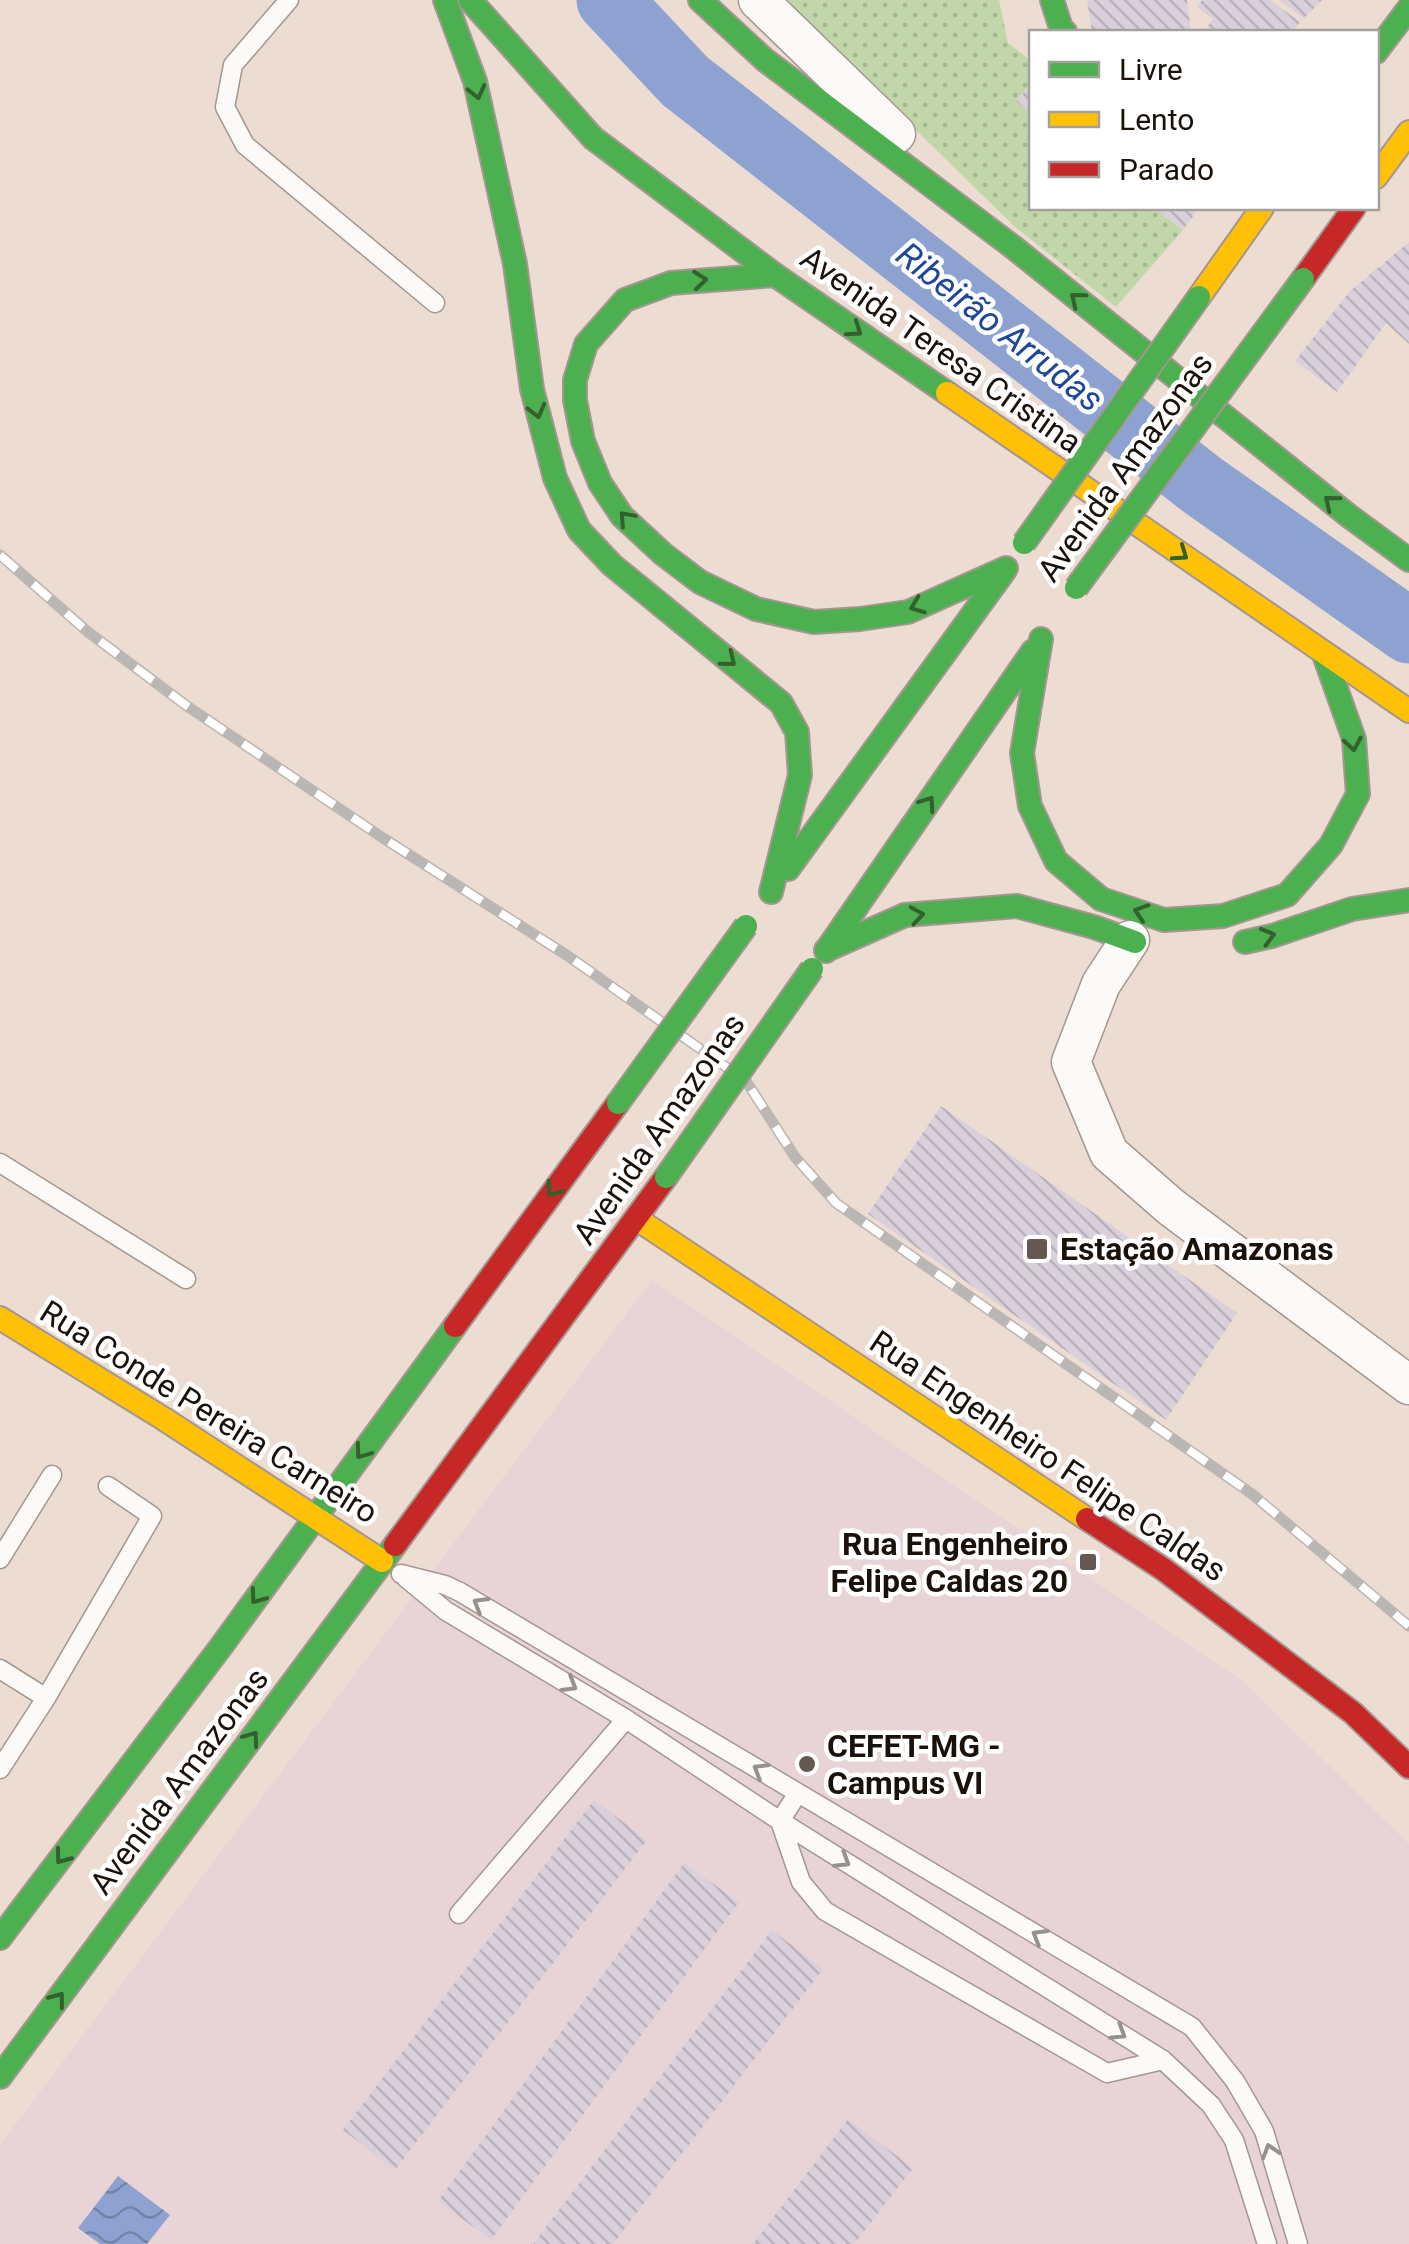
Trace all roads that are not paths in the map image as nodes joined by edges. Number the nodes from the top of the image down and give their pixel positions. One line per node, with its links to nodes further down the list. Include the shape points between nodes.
1 (290, 0): 16 (lane, via 232,65 225,107 245,145)
2 (445, 0): 22 (main road, one-way to 22, via 475,81 515,264 532,389 555,478 578,530 781,702 797,732 800,776)
3 (470, 0): 15 (main road, Avenida Teresa Cristina, via 593,138)
4 (700, 0): 14 (main road, via 765,60)
5 (758, 0): 14 (street)
6 (1052, 0): 8 (main road)
7 (1409, 8): 9 (main road)
8 (1062, 30)
9 (1379, 48)
10 (1409, 132): 11 (main road)
11 (1379, 173)
12 (1261, 210): 18 (main road, Avenida Amazonas, bridge)
13 (1353, 210): 19 (main road, Avenida Amazonas, bridge)
14 (1012, 247): 17 (main road, one-way to 14)
15 (775, 275): 18 (main road, one-way to 15, via 908,612 814,622 756,608 700,582 622,516 583,442 575,400 586,344 624,300 640,294 672,283); 20 (main road, Avenida Teresa Cristina, one-way to 20)
16 (435, 303)
17 (1409, 560)
18 (1006, 568): 22 (main road, Avenida Amazonas)
19 (1072, 595)
20 (1322, 652): 21 (main road, Avenida Teresa Cristina); 26 (main road, Avenida Amazonas, via 1354,739 1358,794 1331,845 1287,895 1223,916 1164,920 1101,899 1056,861 1030,806 1022,753 1045,633)
21 (1409, 712)
22 (771, 892): 27 (main road, Avenida Amazonas, bridge)
23 (1409, 900): 25 (main road, one-way to 23, via 1352,909)
24 (1148, 943): 26 (main road, one-way to 24, via 905,915 1017,906); 34 (street, via 1101,984 1070,1062 1109,1153)
25 (1216, 948)
26 (819, 960): 31 (main road, Avenida Amazonas, bridge)
27 (614, 1107): 28 (main road); 37 (main road, Avenida Amazonas, one-way to 37)
28 (610, 1150)
29 (0, 1163): 32 (lane)
30 (616, 1200): 31 (main road, Rua Engenheiro Felipe Caldas)
31 (636, 1219): 39 (main road, Avenida Amazonas); 43 (main road, Rua Engenheiro Felipe Caldas, via 1163,1569 1353,1713)
32 (186, 1279)
33 (0, 1318): 37 (main road, Rua Conde Pereira Carneiro)
34 (1409, 1385)
35 (52, 1475): 38 (lane)
36 (108, 1486): 41 (lane, via 152,1516)
37 (315, 1518): 39 (main road, Rua Conde Pereira Carneiro); 48 (main road, Avenida Amazonas, one-way to 48)
38 (0, 1559)
39 (392, 1568): 42 (lane, one-way to 42, via 446,1611); 45 (lane, one-way to 39, via 460,1592); 50 (main road, Avenida Amazonas, one-way to 39)
40 (0, 1669): 41 (lane)
41 (46, 1698): 44 (lane)
42 (626, 1719): 46 (lane); 47 (lane)
43 (1409, 1767)
44 (0, 1769)
45 (798, 1793): 46 (lane); 52 (lane, one-way to 45, via 1264,2131 1192,2027)
46 (780, 1821): 49 (lane, one-way to 49); 49 (lane, via 801,1882 826,1911 1106,2073)
47 (459, 1914)
48 (0, 1938)
49 (1163, 2060): 51 (lane, via 1211,2105 1234,2140)
50 (0, 2077)
51 (1261, 2240)
52 (1298, 2244)

